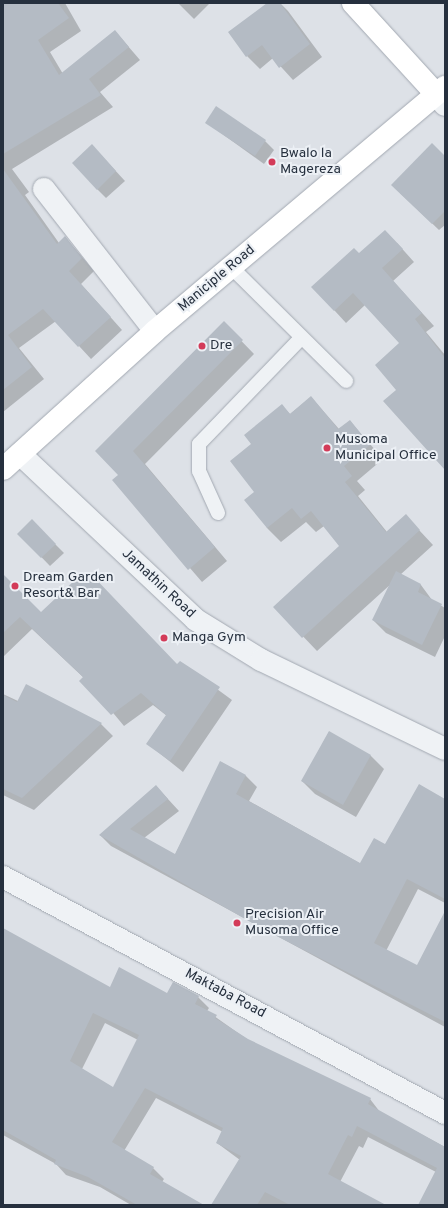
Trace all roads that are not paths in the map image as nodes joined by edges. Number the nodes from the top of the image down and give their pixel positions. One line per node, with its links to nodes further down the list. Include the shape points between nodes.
1 (353, 3): 2 (street)
2 (442, 95): 4 (street, Maniciple Road)
3 (44, 189): 5 (street)
4 (230, 267): 5 (street, Maniciple Road); 6 (lane)
5 (155, 331): 8 (street, Maniciple Road)
6 (300, 339): 7 (lane); 10 (lane, via 199,444 199,471)
7 (346, 381)
8 (20, 454): 9 (street, Maniciple Road); 11 (street, Jamathin Road, via 196,620 261,660)
9 (3, 469)
10 (218, 513)
11 (445, 749)
12 (3, 877): 13 (street, Maktaba Road)
13 (445, 1113)

